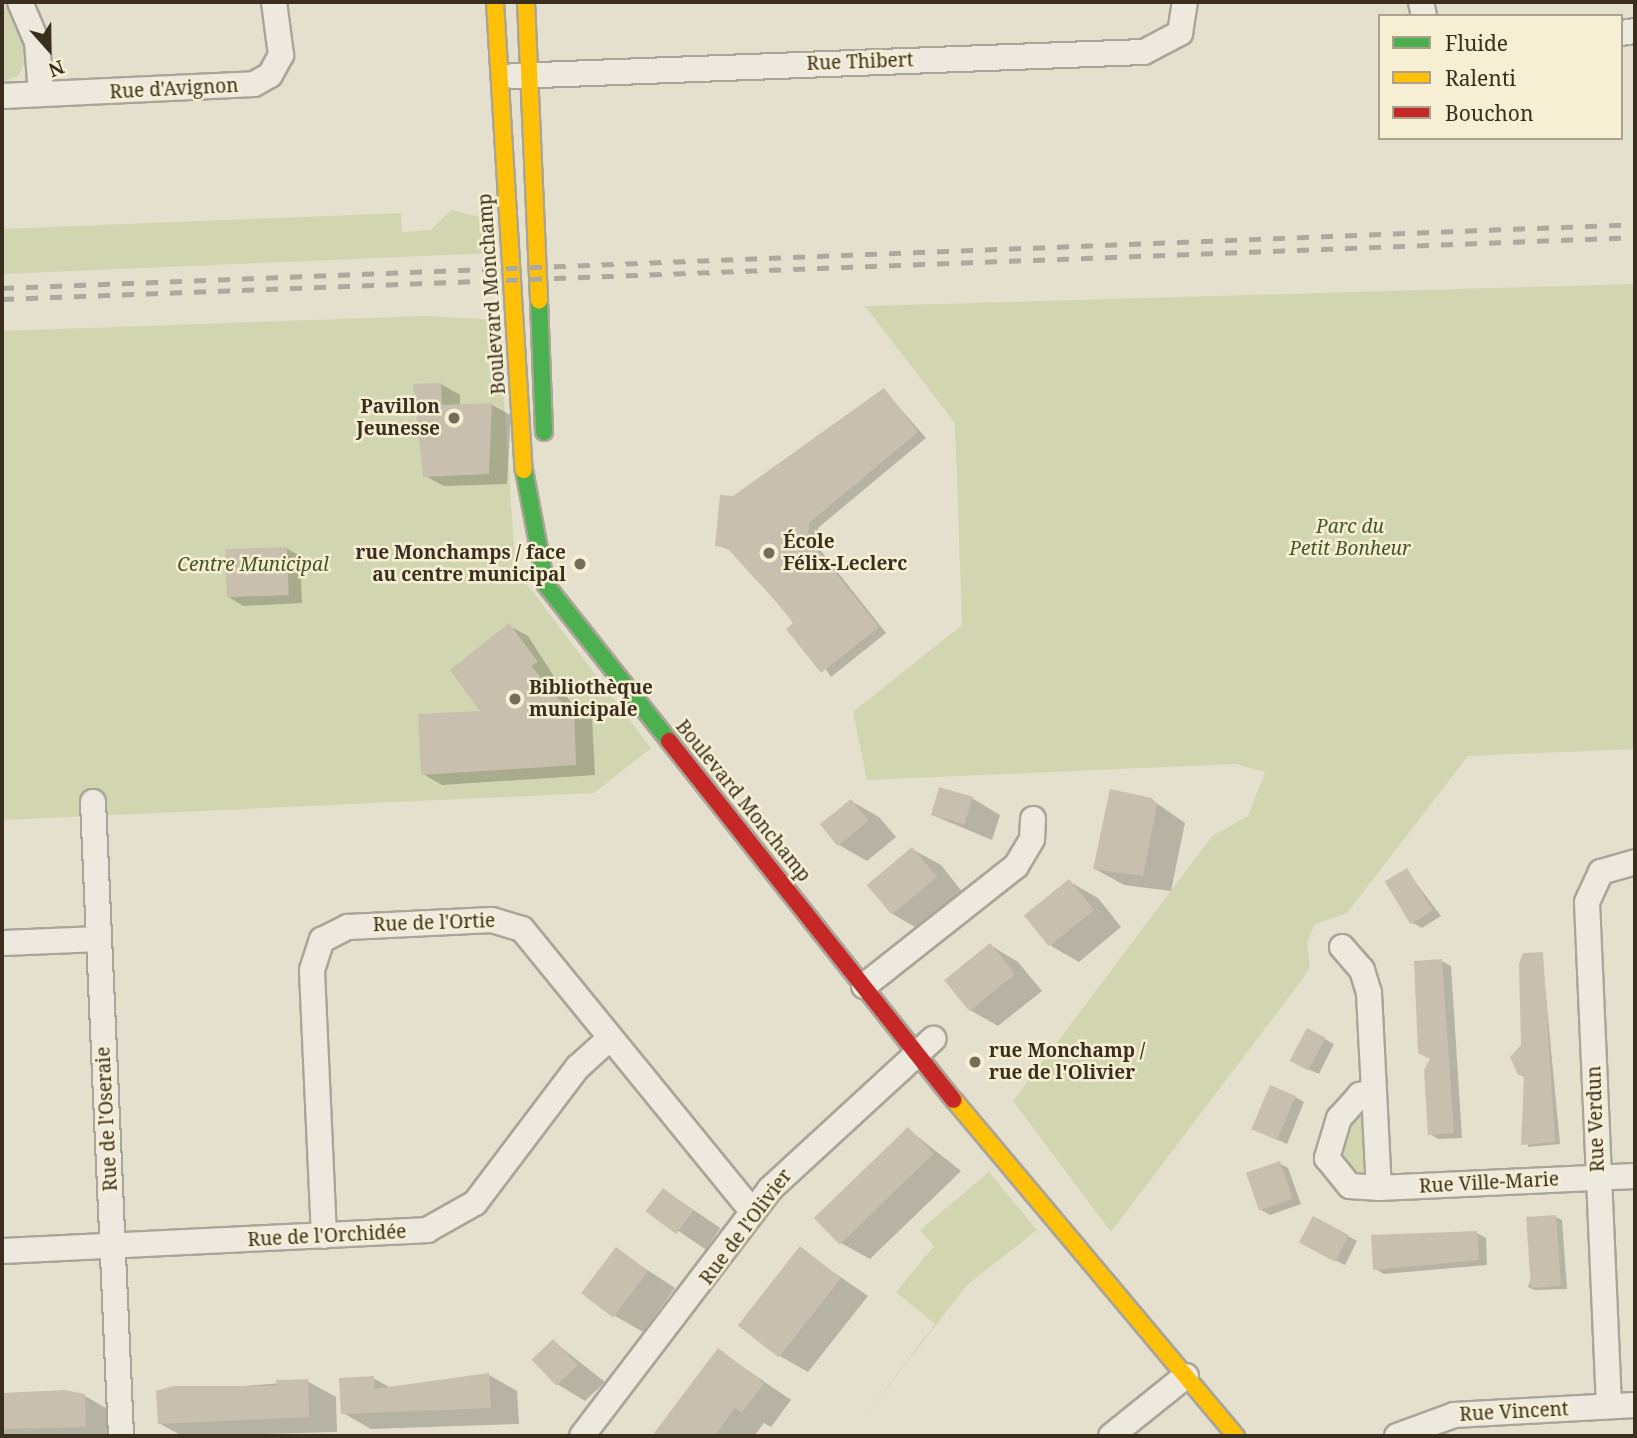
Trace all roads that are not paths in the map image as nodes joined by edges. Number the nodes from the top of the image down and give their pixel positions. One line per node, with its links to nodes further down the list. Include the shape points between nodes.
1 (20, 2): 8 (street, via 37,42)
2 (274, 2): 8 (street, Rue d'Avignon, via 281,55 270,75 254,83)
3 (495, 2): 7 (street, Boulevard Monchamp)
4 (526, 2): 6 (street)
5 (1185, 2): 6 (street, Rue Thibert, via 1180,33 1144,52)
6 (532, 75): 7 (street, Rue Thibert); 10 (street)
7 (501, 76): 19 (street, Boulevard Monchamp, via 526,506 540,572)
8 (41, 94): 9 (street, Rue d'Avignon)
9 (2, 96)
10 (545, 453)
11 (547, 492): 15 (street, Boulevard Monchamp, via 551,541 577,597)
12 (93, 802): 16 (street, Rue de l'Oseraie)
13 (1033, 819): 19 (street, via 1032,839 1016,866)
14 (1635, 862): 25 (street, Rue Verdun, via 1601,872 1587,898)
15 (848, 935)
16 (99, 939): 17 (street); 29 (street, Rue de l'Oseraie)
17 (2, 943)
18 (1342, 947): 22 (street, via 1367,981)
19 (877, 979): 21 (street, Boulevard Monchamp)
20 (609, 1039): 27 (street, Rue de l'Ortie); 28 (street, Rue de l'Orchidée, via 578,1067 464,1211 413,1232); 28 (street, Rue de l'Ortie, via 513,924 348,926 330,934 317,948 312,970)
21 (928, 1041): 27 (street, Rue de l'Olivier, via 787,1171); 31 (street, Boulevard Monchamp, via 1086,1263)
22 (1374, 1091): 26 (street); 26 (street, Rue Ville-Marie, via 1360,1095 1339,1118 1327,1158 1350,1186)
23 (1038, 1171): 31 (street, Boulevard Monchamp)
24 (1635, 1176): 25 (street, Rue Ville-Marie)
25 (1598, 1178): 26 (street, Rue Ville-Marie); 34 (street, Rue Verdun)
26 (1379, 1188)
27 (753, 1212): 36 (street, Rue de l'Olivier)
28 (324, 1236): 29 (street, Rue de l'Orchidée)
29 (113, 1246): 30 (street, Rue de l'Orchidée); 35 (street, Rue de l'Oseraie)
30 (2, 1251)
31 (1125, 1299): 32 (street, Boulevard Monchamp)
32 (1186, 1376): 37 (street); 38 (street, Boulevard Monchamp)
33 (1635, 1405): 34 (street, Rue Vincent)
34 (1609, 1406): 39 (street, Rue Vincent, via 1445,1416)
35 (121, 1436)
36 (582, 1436)
37 (1111, 1436)
38 (1236, 1436)
39 (1397, 1436)

